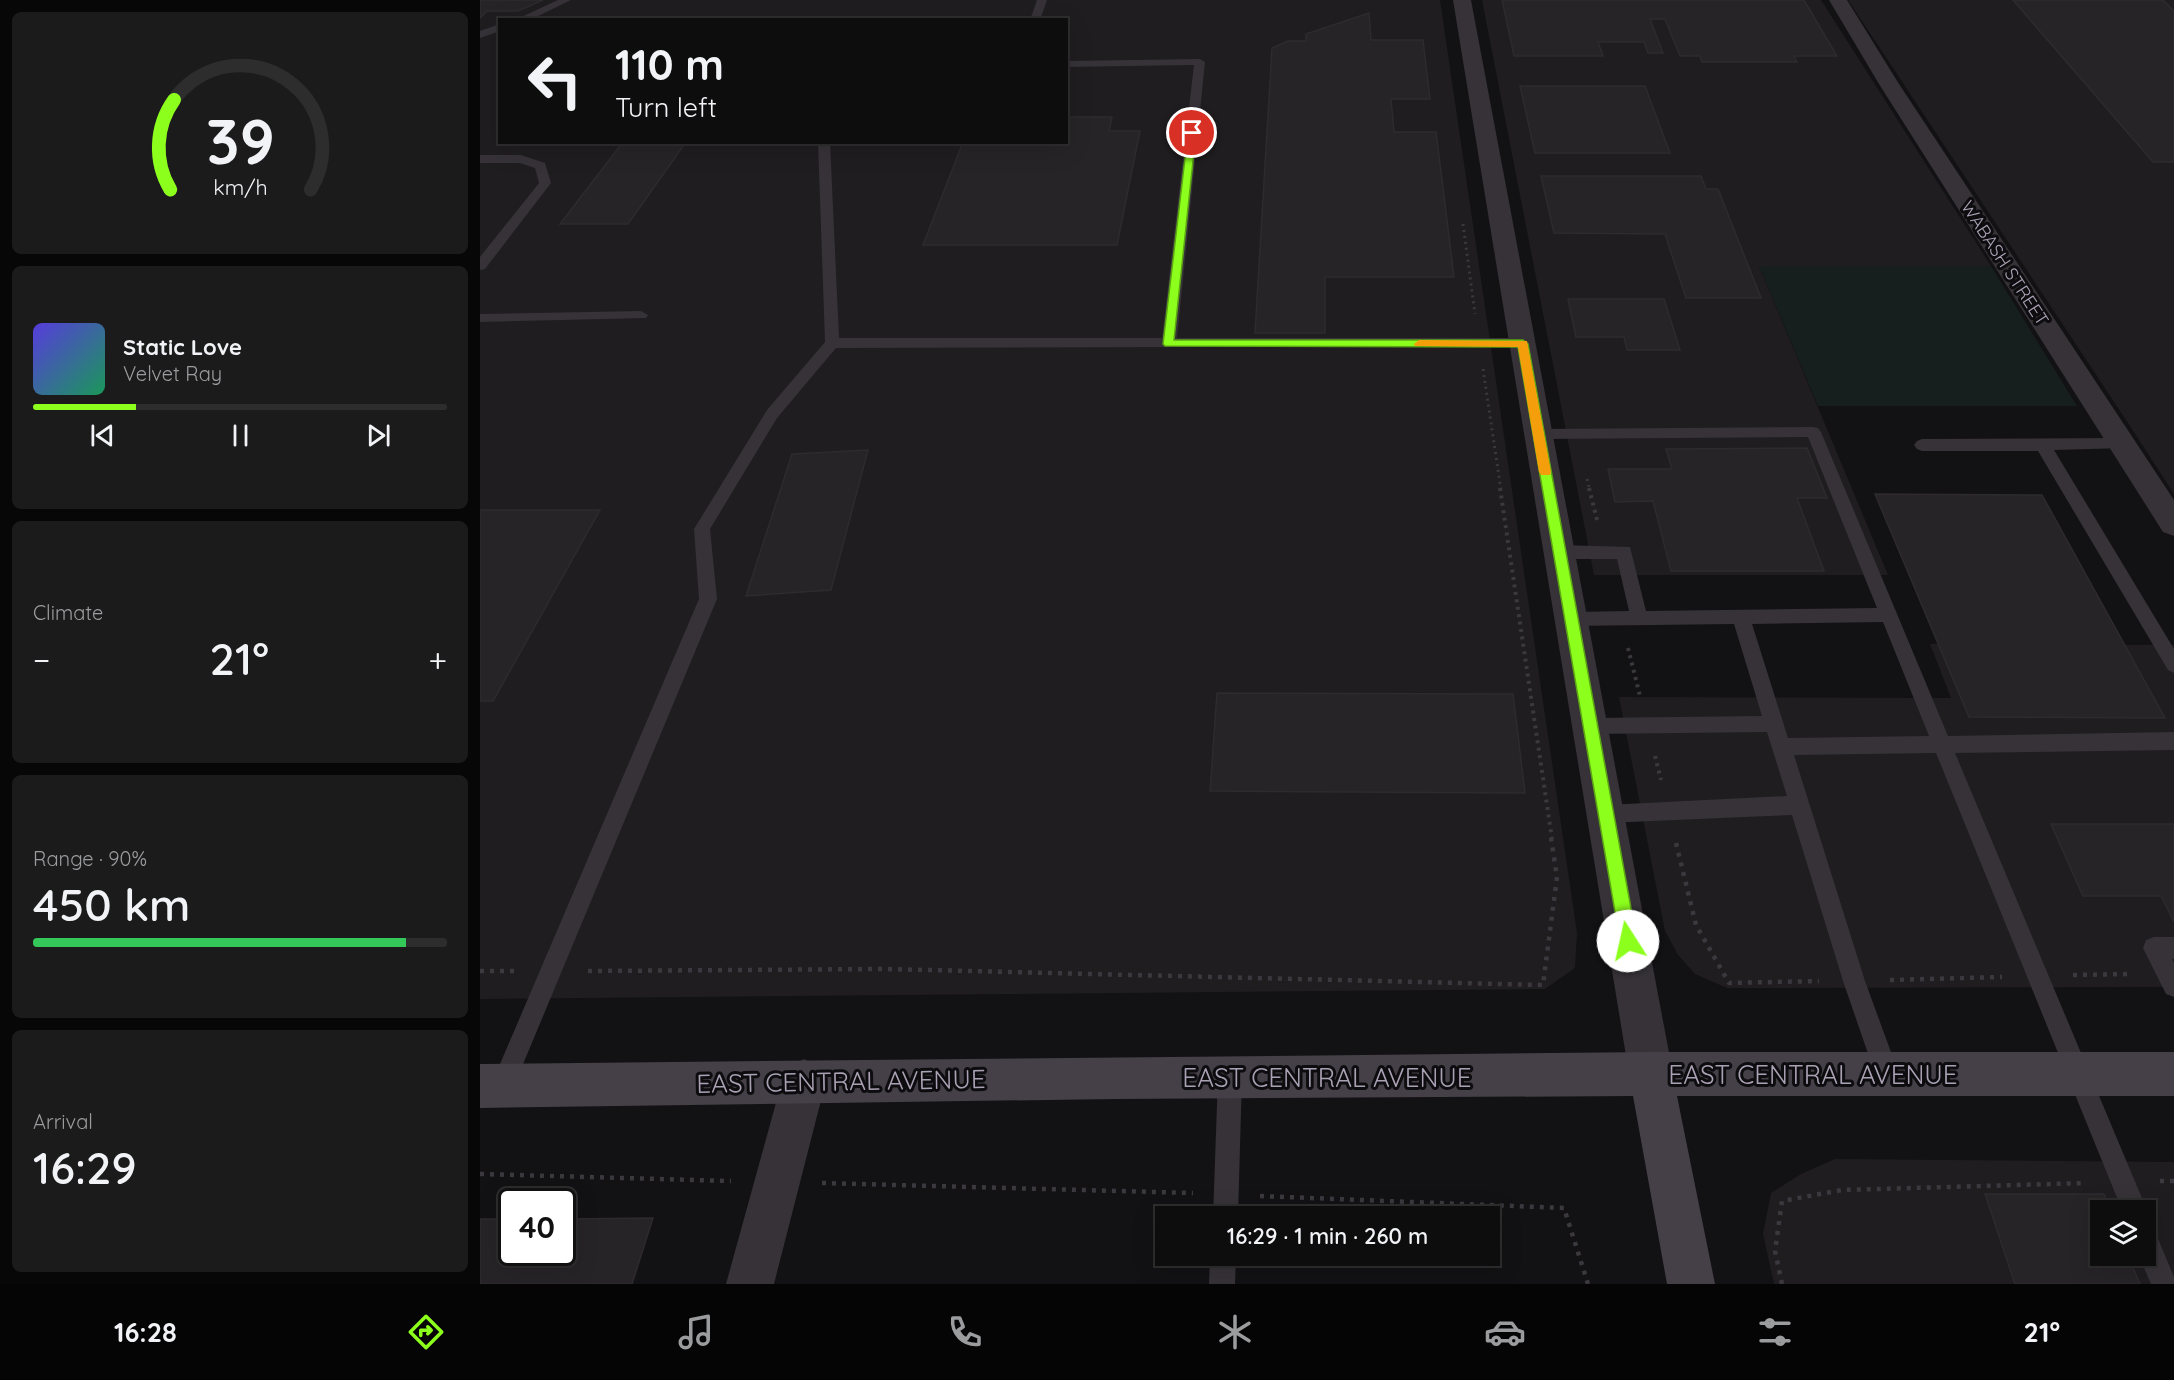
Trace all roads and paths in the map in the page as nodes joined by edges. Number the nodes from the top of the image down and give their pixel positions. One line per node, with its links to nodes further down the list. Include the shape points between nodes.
1 (566, 0): 5 (lane)
2 (1042, 0): 6 (lane)
3 (1462, 0): 19 (street)
4 (1838, 0): 22 (street, WABASH STREET)
5 (525, 18)
6 (1036, 18)
7 (498, 28): 8 (lane)
8 (480, 35)
9 (1068, 64): 17 (lane, via 1200,62)
10 (824, 144): 16 (lane)
11 (480, 159): 13 (lane, via 521,159 541,166 545,183)
12 (1462, 213): 18 (path)
13 (482, 262)
14 (640, 315): 15 (lane)
15 (480, 318)
16 (832, 344): 17 (lane); 40 (lane, via 772,414 702,529 708,599)
17 (1169, 344): 18 (lane)
18 (1479, 344): 19 (lane); 40 (path, via 1557,877 1543,985 886,969)
19 (1523, 344): 20 (street)
20 (1539, 434): 25 (street); 26 (lane, via 1813,432)
21 (2043, 444): 22 (lane); 23 (lane); 30 (lane)
22 (2122, 444): 24 (street, WABASH STREET)
23 (1922, 445)
24 (2174, 524)
25 (1560, 552): 28 (lane, via 1624,552); 29 (street)
26 (1888, 615): 27 (lane); 34 (lane)
27 (1741, 617): 28 (lane); 31 (lane)
28 (1639, 618): 29 (lane)
29 (1571, 619): 32 (street)
30 (2174, 665)
31 (1774, 724): 32 (lane); 35 (lane)
32 (1590, 726): 37 (street)
33 (2174, 741): 34 (lane)
34 (1943, 746): 35 (lane); 44 (lane)
35 (1783, 747): 36 (lane)
36 (1800, 805): 37 (lane); 43 (lane)
37 (1606, 814): 42 (street)
38 (2174, 948): 41 (lane, via 2154,948)
39 (480, 971): 40 (path)
40 (552, 971): 48 (lane)
41 (2174, 986)
42 (1652, 1074): 43 (main road, EAST CENTRAL AVENUE); 46 (main road, EAST CENTRAL AVENUE); 60 (main road)
43 (1887, 1074): 44 (main road, EAST CENTRAL AVENUE)
44 (2080, 1074): 45 (main road, EAST CENTRAL AVENUE); 52 (lane)
45 (2174, 1074)
46 (1230, 1077): 47 (main road, EAST CENTRAL AVENUE); 54 (lane)
47 (804, 1081): 48 (main road, EAST CENTRAL AVENUE); 51 (street)
48 (492, 1086)
49 (480, 1174): 51 (path)
50 (2174, 1181): 52 (path)
51 (777, 1182): 54 (path, via 1064,1188); 57 (street)
52 (2122, 1182): 53 (lane); 61 (path, via 1842,1190 1782,1202 1775,1251)
53 (2130, 1200)
54 (1225, 1205): 59 (path, via 1564,1209)
55 (2156, 1265): 62 (lane)
56 (1223, 1266): 58 (lane)
57 (750, 1284)
58 (1222, 1284)
59 (1587, 1284)
60 (1691, 1284)
61 (1782, 1284)
62 (2164, 1284)

